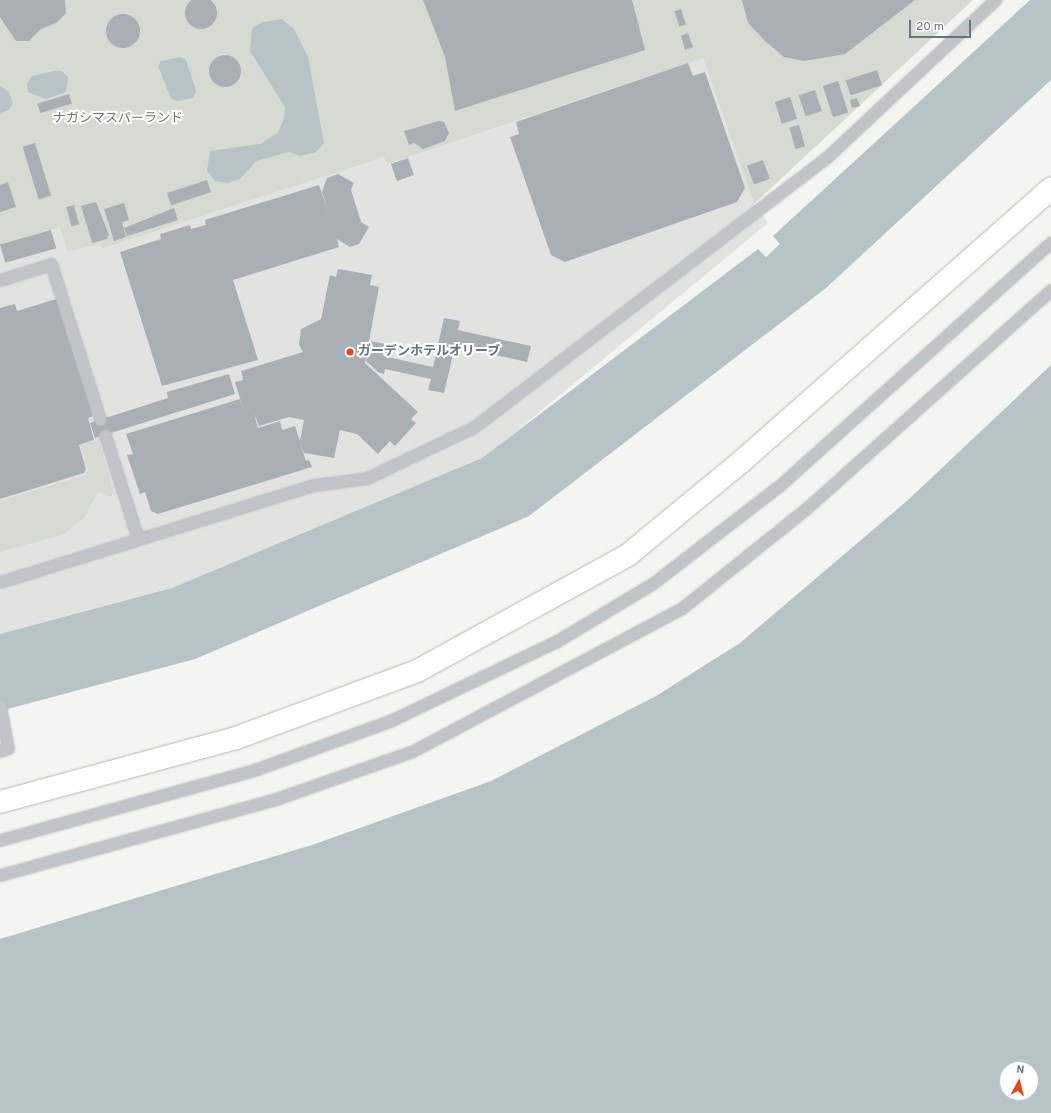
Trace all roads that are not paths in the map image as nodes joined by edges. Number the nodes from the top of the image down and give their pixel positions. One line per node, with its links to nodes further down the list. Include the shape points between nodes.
1 (995, 0): 8 (lane, via 825,159 474,428 367,478 314,485)
2 (1051, 188): 12 (street, via 742,461 628,555 417,671 236,738)
3 (1051, 242): 13 (lane, via 779,486 652,584 557,641 392,720 257,770)
4 (0, 280): 6 (lane, via 51,264)
5 (1051, 290): 14 (lane, via 808,507 682,608 413,751 273,800)
6 (100, 419)
7 (105, 434): 8 (lane)
8 (138, 540): 9 (lane)
9 (0, 582)
10 (1, 708): 11 (lane, via 8,748)
11 (0, 752)
12 (0, 802)
13 (0, 840)
14 (0, 875)

